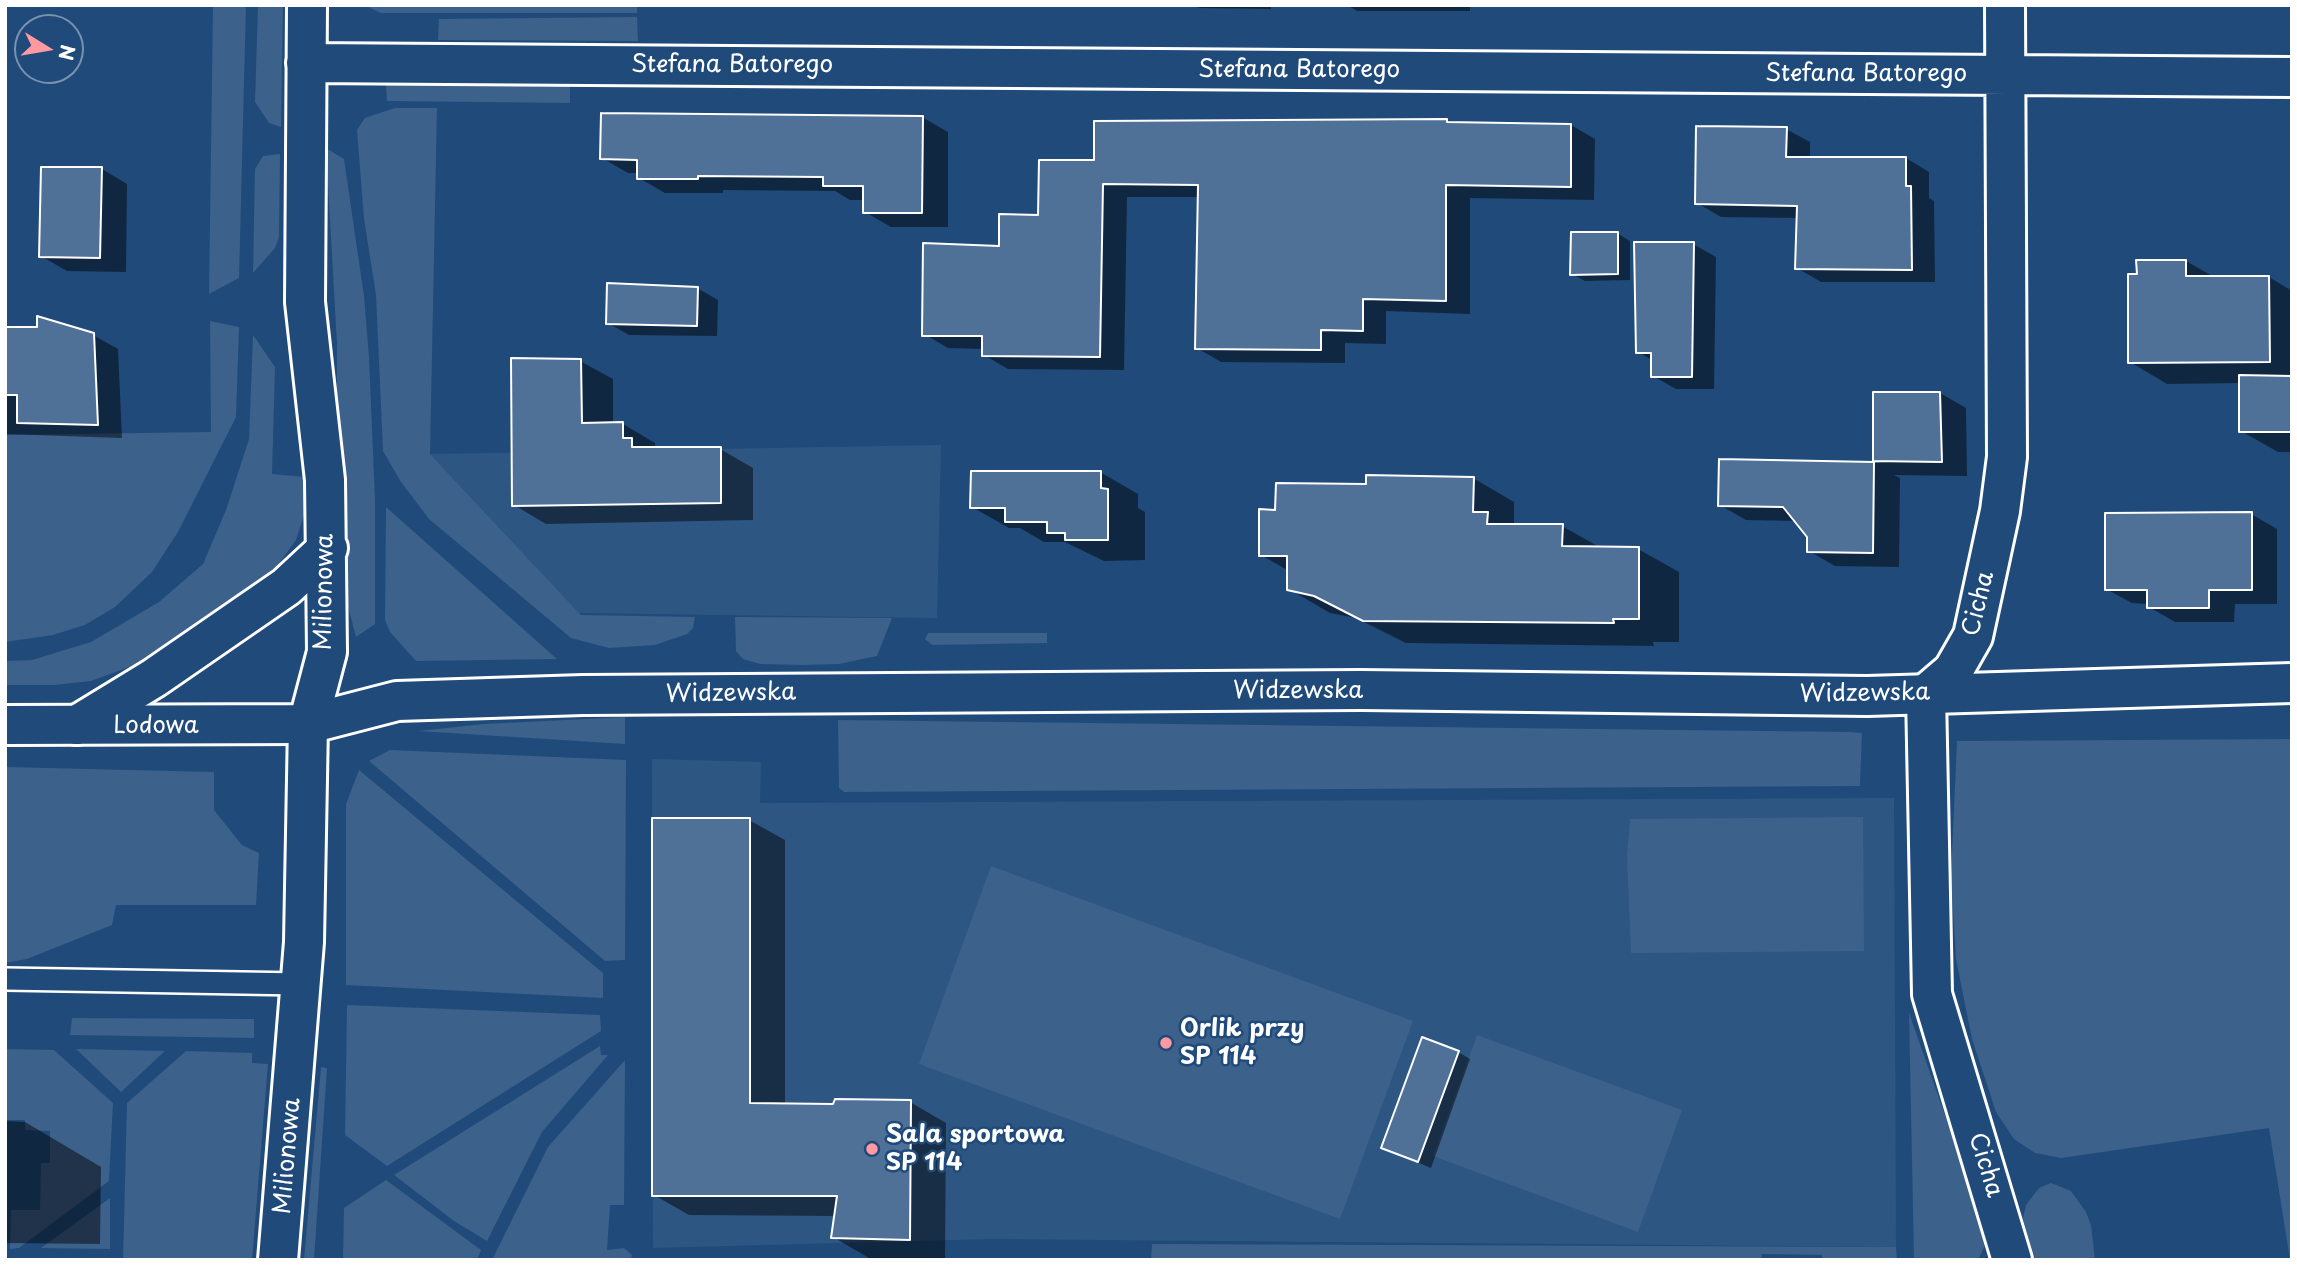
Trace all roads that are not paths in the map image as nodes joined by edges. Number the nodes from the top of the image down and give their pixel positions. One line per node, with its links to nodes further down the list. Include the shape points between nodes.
1 (307, 5): 3 (street, Milionowa)
2 (2005, 5): 4 (street, Cicha)
3 (306, 63): 4 (street, Stefana Batorego); 6 (street, Milionowa, via 305,302)
4 (2005, 75): 5 (street, Stefana Batorego); 8 (street, Cicha, via 2006,470 1973,636 1953,671)
5 (2292, 78)
6 (328, 548): 9 (street, Milionowa, via 327,652); 11 (street, via 286,587)
7 (2292, 683): 8 (street, Widzewska)
8 (1926, 694): 9 (street, Widzewska, via 1333,690 583,695 397,701); 15 (street, Cicha, via 1932,994)
9 (308, 724): 11 (street, Lodowa); 13 (street, Milionowa)
10 (5, 725): 11 (street, Lodowa)
11 (77, 725)
12 (5, 979): 13 (lane)
13 (301, 984): 14 (street, Milionowa)
14 (278, 1260)
15 (2012, 1260)

